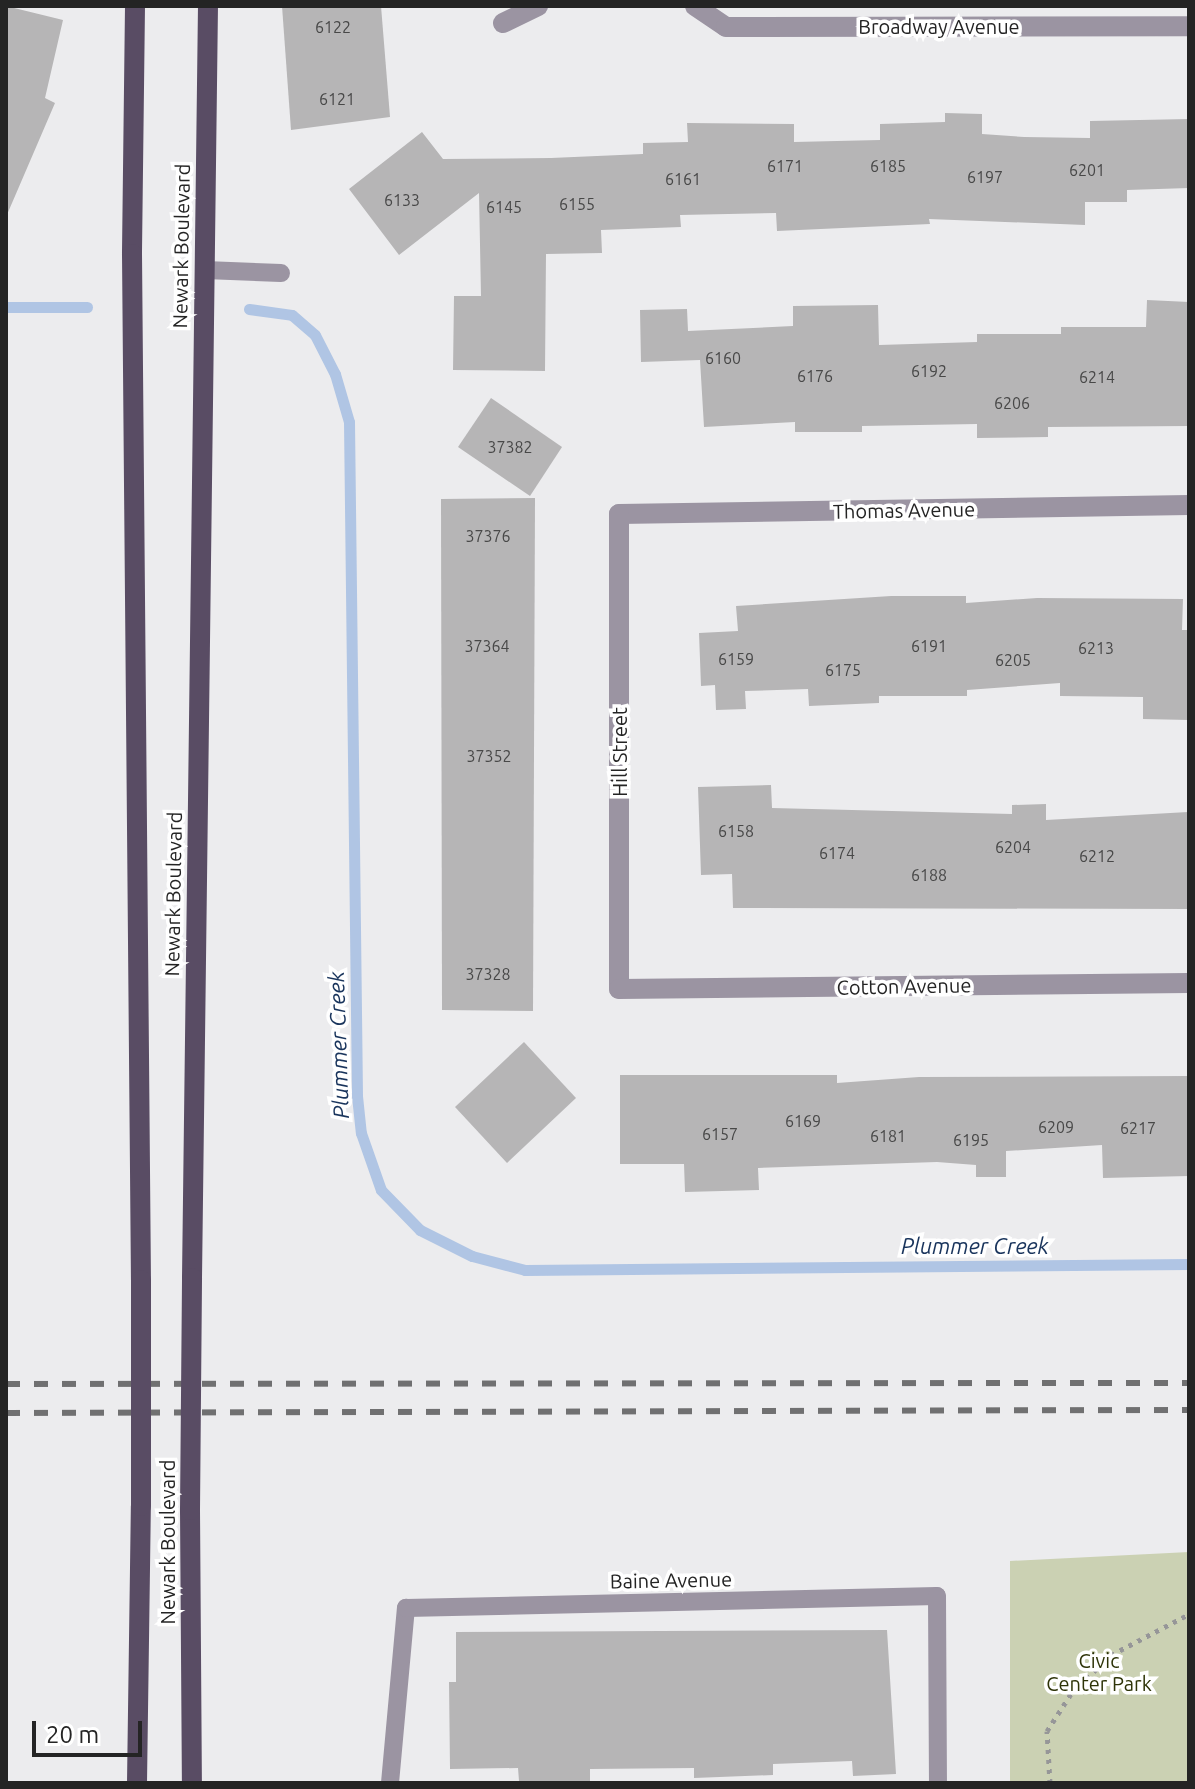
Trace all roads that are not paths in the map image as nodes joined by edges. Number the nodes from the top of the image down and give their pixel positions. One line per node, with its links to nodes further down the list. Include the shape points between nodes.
1 (135, 6): 13 (main road, Newark Boulevard, bridge, via 132,270 141,1280)
2 (208, 6): 7 (main road, Newark Boulevard)
3 (538, 6): 5 (street)
4 (695, 6): 6 (street, Broadway Avenue, via 726,27)
5 (503, 23)
6 (1189, 26)
7 (205, 270): 8 (lane); 14 (main road, Newark Boulevard, bridge, via 190,1510)
8 (281, 273)
9 (1189, 505): 10 (street, Thomas Avenue)
10 (619, 514): 12 (street, Hill Street)
11 (1189, 983): 12 (street, Cotton Avenue)
12 (619, 989)
13 (137, 1783)
14 (192, 1783)
15 (390, 1783): 16 (lane, Baine Avenue, via 406,1608 937,1596)
16 (938, 1783)

